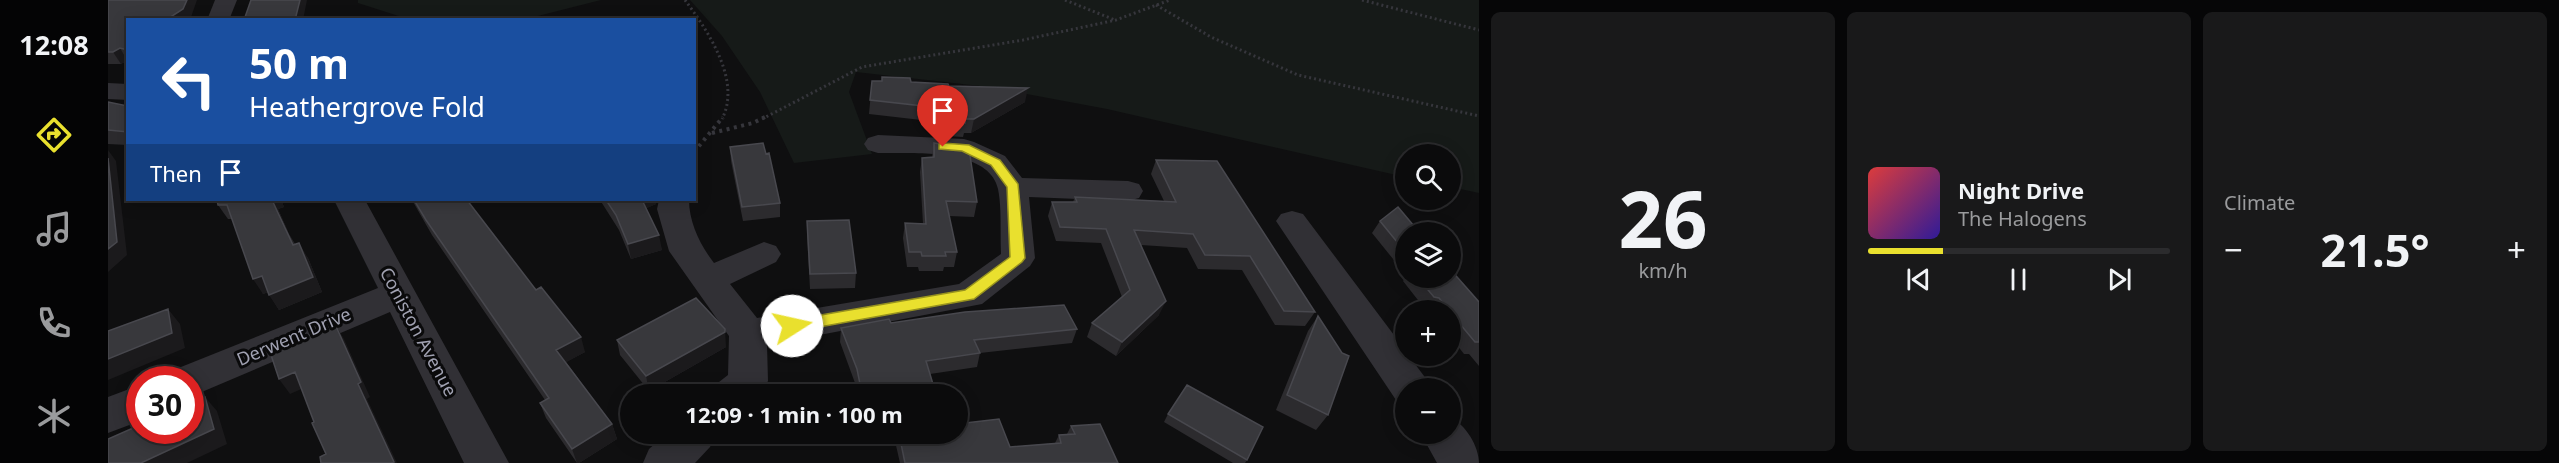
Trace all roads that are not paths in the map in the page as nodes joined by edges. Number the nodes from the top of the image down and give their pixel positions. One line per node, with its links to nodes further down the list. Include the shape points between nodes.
1 (226, 0): 2 (street)
2 (219, 18)
3 (108, 91): 4 (street)
4 (126, 92)
5 (878, 144): 6 (street, via 964,148 995,162)
6 (1013, 187): 7 (street); 14 (street, via 1017,258 969,295)
7 (1128, 191)
8 (350, 201): 13 (street, Coniston Avenue)
9 (674, 201): 12 (street, via 686,250)
10 (1292, 221): 16 (street)
11 (764, 254): 12 (street)
12 (708, 280): 14 (street)
13 (397, 294): 15 (street, Derwent Drive); 22 (street, Coniston Avenue)
14 (748, 334): 17 (street, via 748,381)
15 (204, 375)
16 (1403, 378)
17 (745, 384)
18 (126, 408): 19 (street)
19 (108, 415)
20 (685, 444): 23 (street)
21 (1449, 444): 24 (street)
22 (487, 463)
23 (665, 463)
24 (1462, 463)

